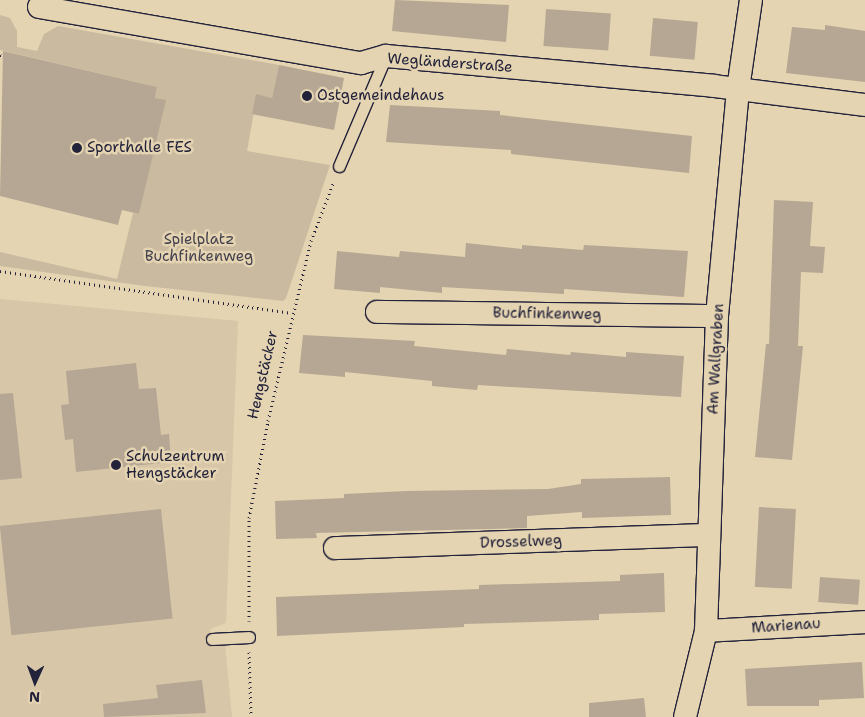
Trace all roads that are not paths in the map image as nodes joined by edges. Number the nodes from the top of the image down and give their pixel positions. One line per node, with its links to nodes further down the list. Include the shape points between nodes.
1 (751, 0): 4 (street, Am Wallgraben)
2 (39, 7): 3 (street, Wegländerstraße, via 361,63)
3 (386, 56): 4 (street, Wegländerstraße); 6 (lane)
4 (738, 89): 5 (street, Wegländerstraße); 8 (street, Am Wallgraben)
5 (865, 105)
6 (339, 166)
7 (377, 312): 8 (street, Buchfinkenweg)
8 (717, 316): 9 (street, Am Wallgraben)
9 (708, 535): 10 (street, Drosselweg); 12 (street, Am Wallgraben)
10 (335, 548)
11 (865, 622): 12 (street, Marienau)
12 (706, 631): 15 (street, Am Wallgraben)
13 (249, 637): 14 (lane)
14 (212, 639)
15 (685, 717)

